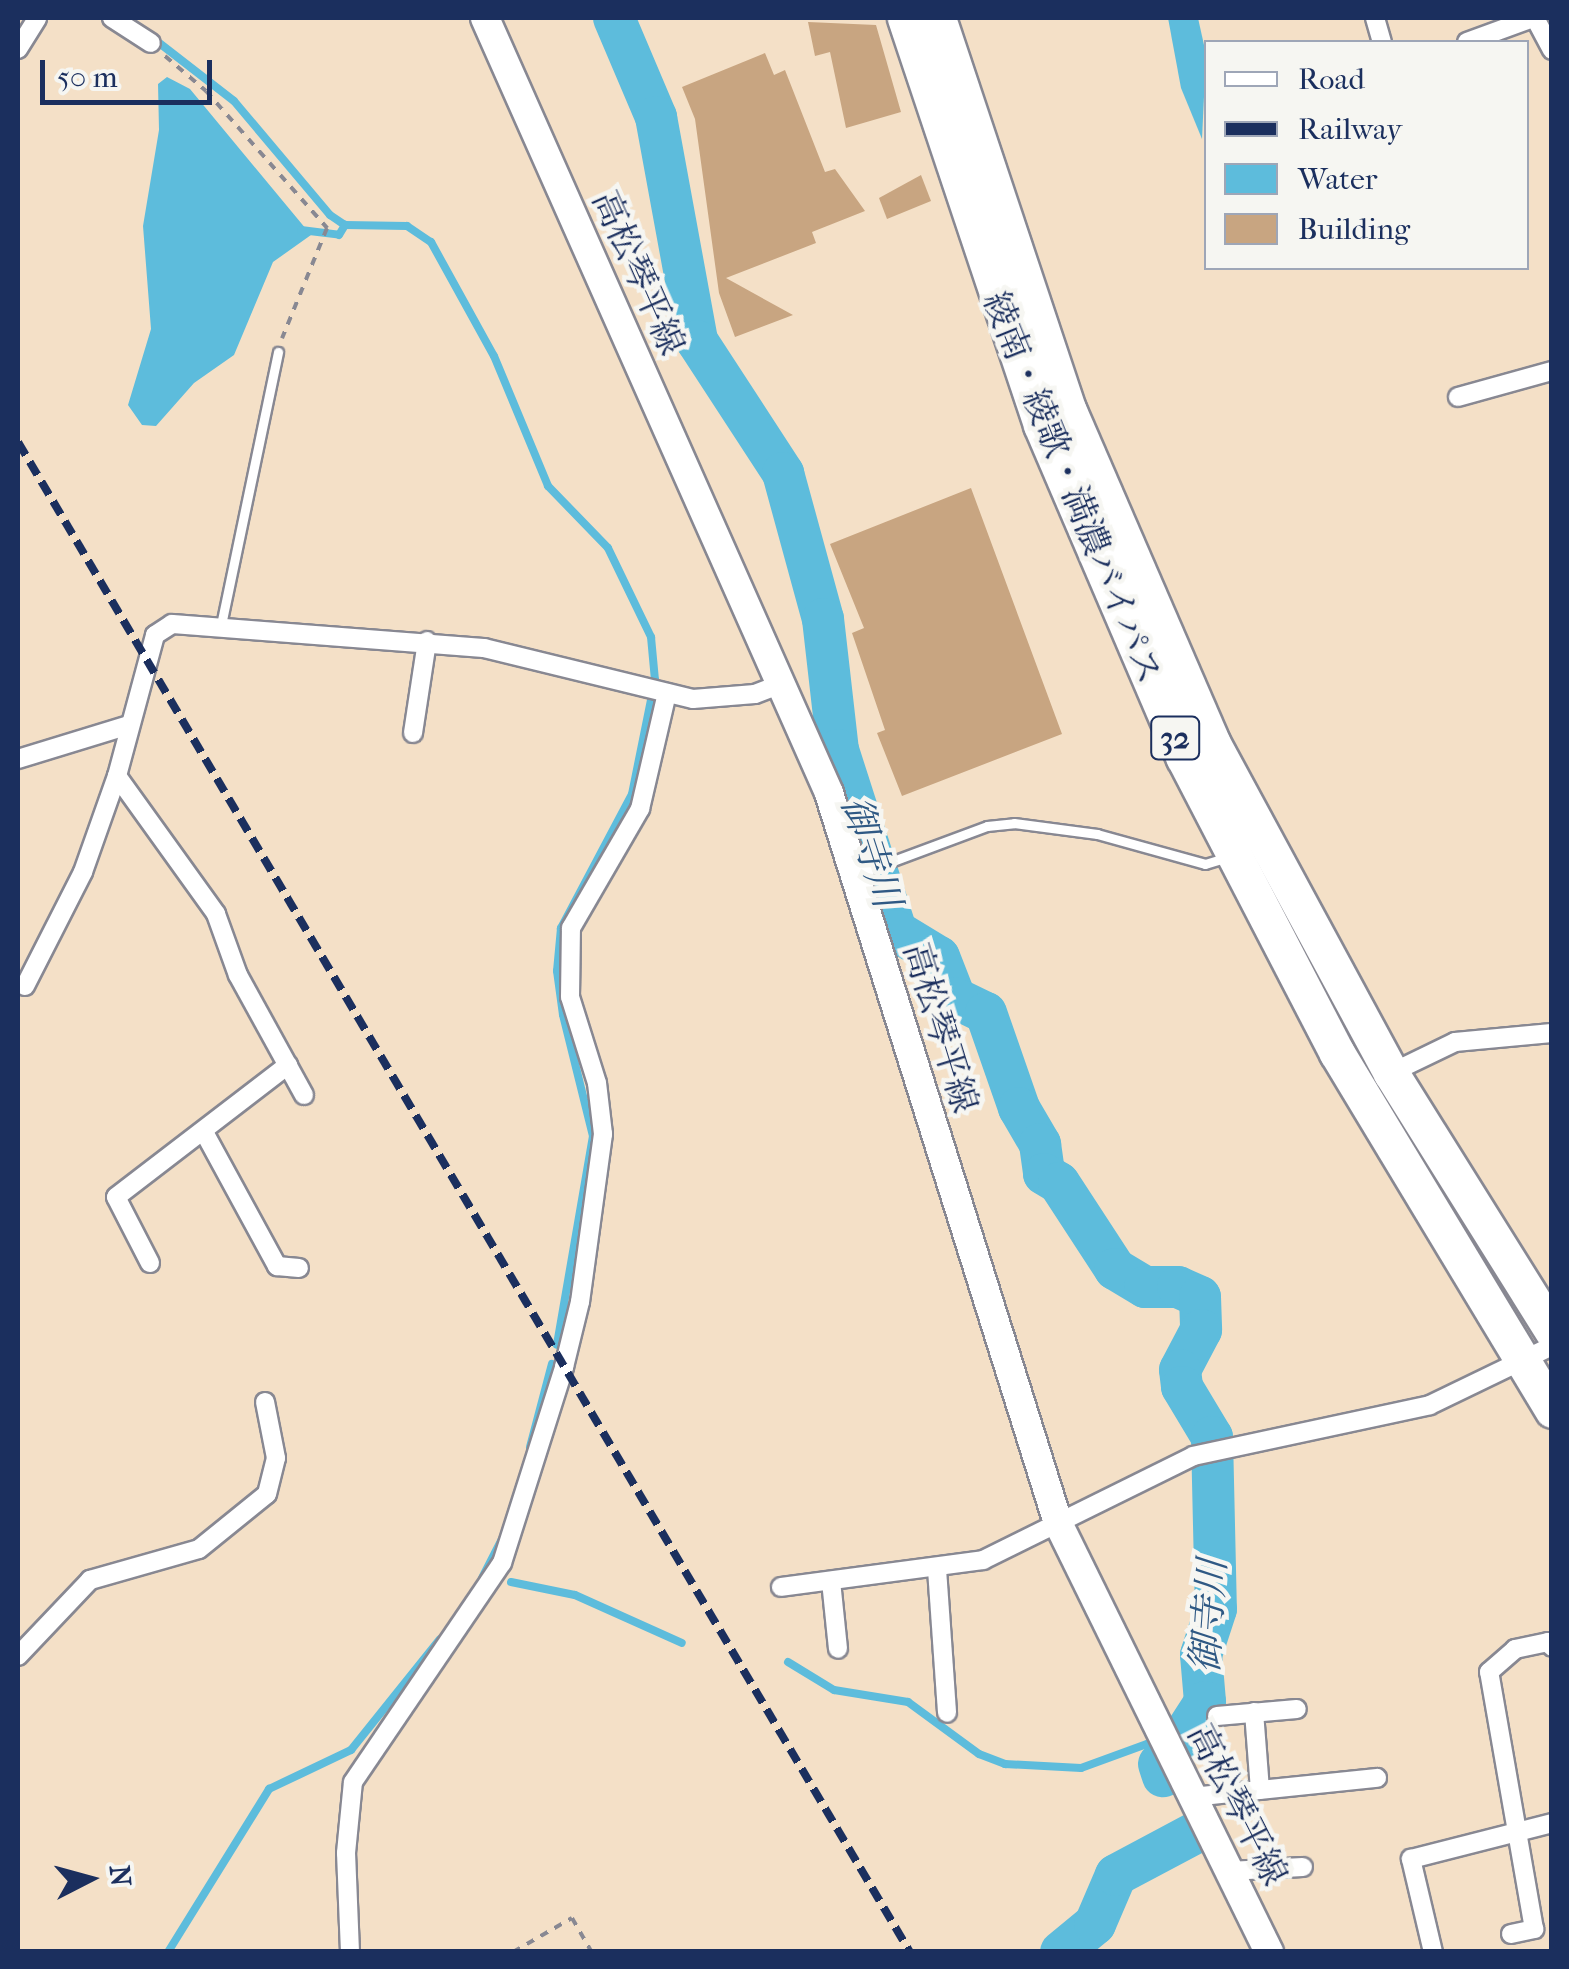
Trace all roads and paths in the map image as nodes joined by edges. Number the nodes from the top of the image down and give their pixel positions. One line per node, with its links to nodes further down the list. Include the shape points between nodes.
1 (37, 18): 9 (street)
2 (112, 18): 8 (street)
3 (485, 18): 16 (main road, 高松琴平線)
4 (904, 18): 22 (highway, 綾南・綾歌・満濃バイパス / 32, via 1042,425 1169,725)
5 (938, 18): 27 (highway, 綾南・綾歌・満濃バイパス / 32, via 1026,291 1137,578 1212,742)
6 (1540, 20): 7 (street); 10 (street)
7 (1474, 40)
8 (150, 42): 11 (path, via 206,91 320,216 324,235)
9 (18, 48)
10 (1552, 50)
11 (278, 352): 14 (lane)
12 (1552, 371): 13 (street)
13 (1458, 397)
14 (222, 625): 15 (street); 18 (street, via 172,624 154,635)
15 (427, 641): 17 (street); 19 (street)
16 (783, 683): 17 (street, via 723,699); 23 (main road, 高松琴平線)
17 (657, 691): 55 (street, via 640,809 571,928 570,997 596,1083 603,1134 576,1317 502,1563 352,1782 346,1853)
18 (129, 725): 20 (street); 21 (street)
19 (413, 733)
20 (18, 759)
21 (118, 776): 24 (street, via 83,872); 26 (street, via 216,914 238,975)
22 (1235, 854): 23 (lane, via 1206,864 1097,834 1014,823 987,826); 33 (highway, 綾南・綾歌・満濃バイパス / 32, via 1337,1053)
23 (861, 873): 36 (main road, 高松琴平線)
24 (25, 986)
25 (1552, 1033): 27 (street, via 1455,1042)
26 (288, 1065): 28 (street); 29 (street)
27 (1391, 1073): 32 (highway, 綾南・綾歌・満濃バイパス / 32)
28 (304, 1095)
29 (204, 1132): 30 (street, via 116,1197); 31 (street, via 277,1266)
30 (150, 1264)
31 (299, 1268)
32 (1552, 1330)
33 (1537, 1354): 35 (highway, 綾南・綾歌・満濃バイパス / 32); 36 (street, via 1430,1406 1212,1452)
34 (265, 1402): 42 (street, via 276,1458 267,1494 199,1549 90,1580)
35 (1552, 1410)
36 (1058, 1522): 37 (street, via 983,1560); 49 (main road, 高松琴平線)
37 (937, 1570): 38 (street); 45 (street)
38 (831, 1581): 39 (street); 41 (street)
39 (781, 1587)
40 (1552, 1647): 51 (street, via 1548,1642 1515,1650 1489,1672)
41 (838, 1649)
42 (18, 1656)
43 (1296, 1709): 44 (street)
44 (1254, 1712): 46 (street); 48 (street)
45 (947, 1713)
46 (1217, 1716)
47 (1378, 1778): 48 (street)
48 (1260, 1790): 49 (street)
49 (1192, 1797): 53 (main road, 高松琴平線)
50 (1552, 1823): 51 (street)
51 (1518, 1828): 54 (street, via 1534,1929); 59 (street, via 1411,1860)
52 (1303, 1866): 53 (street)
53 (1229, 1872): 58 (main road, 高松琴平線)
54 (1510, 1934)
55 (350, 1952)
56 (513, 1952): 57 (path, via 572,1918)
57 (592, 1952)
58 (1269, 1952)
59 (1432, 1952)

